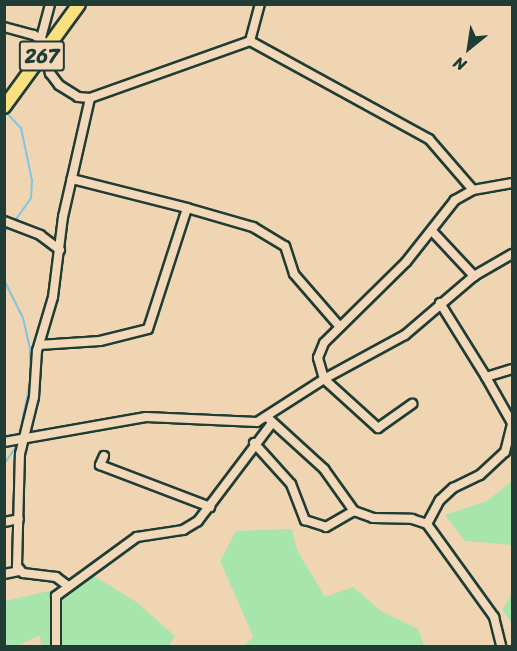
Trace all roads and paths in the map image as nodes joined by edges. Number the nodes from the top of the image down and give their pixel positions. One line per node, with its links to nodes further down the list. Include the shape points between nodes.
1 (50, 4): 6 (street)
2 (79, 4): 6 (highway, 267)
3 (260, 4): 5 (street)
4 (4, 27): 6 (street)
5 (249, 41): 7 (street); 11 (street, via 429,139)
6 (45, 45): 7 (street, via 50,73 59,85 78,98); 8 (highway, 267)
7 (90, 98): 9 (street)
8 (4, 107)
9 (72, 179): 12 (street); 15 (street)
10 (513, 183): 11 (street)
11 (473, 190): 14 (street, via 455,200)
12 (187, 208): 19 (street, via 253,227 285,246 294,274); 20 (street, via 148,329 100,341)
13 (10, 222): 15 (street)
14 (432, 231): 17 (street); 19 (street)
15 (60, 250): 20 (street, via 53,297)
16 (513, 254): 17 (street)
17 (474, 276): 18 (street)
18 (440, 303): 22 (street); 23 (street, via 405,335)
19 (340, 327): 23 (street, via 321,350 319,369)
20 (39, 345): 27 (street, via 34,397)
21 (513, 369): 22 (street)
22 (486, 377): 26 (street)
23 (324, 379): 24 (street, via 378,428); 25 (street)
24 (412, 404)
25 (270, 420): 27 (street, via 245,423 146,417); 29 (street); 32 (street, via 324,470)
26 (512, 424): 35 (street, via 505,452 497,463 453,488 440,500)
27 (22, 438): 28 (street); 33 (street)
28 (4, 442)
29 (254, 443): 31 (street); 32 (street, via 291,484 305,520 326,527)
30 (104, 456): 31 (street, via 100,465)
31 (210, 507): 38 (street, via 183,530 137,537)
32 (354, 512): 35 (street, via 372,518 412,519)
33 (19, 519): 34 (street); 36 (street)
34 (4, 522)
35 (428, 524): 40 (street, via 494,617)
36 (19, 571): 37 (street); 38 (street, via 56,577)
37 (4, 574)
38 (68, 586): 39 (street, via 56,596 54,604)
39 (56, 646)
40 (501, 646)

